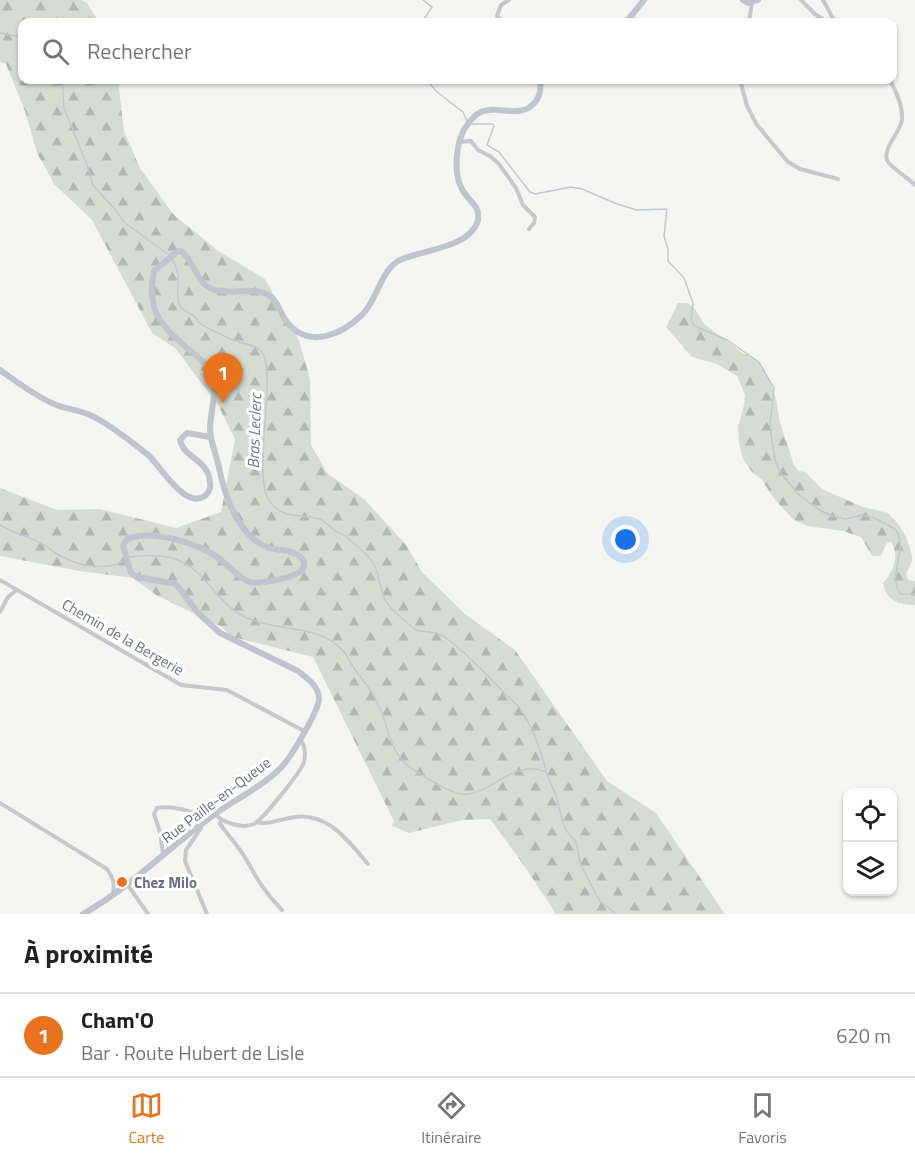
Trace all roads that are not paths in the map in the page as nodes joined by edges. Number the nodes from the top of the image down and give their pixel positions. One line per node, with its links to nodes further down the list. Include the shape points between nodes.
1 (509, 0): 7 (street, via 501,5)
2 (644, 0): 8 (main road)
3 (743, 0): 6 (main road)
4 (801, 0): 10 (street)
5 (823, 0): 11 (street)
6 (755, 2): 9 (street)
7 (498, 18)
8 (629, 18)
9 (750, 18)
10 (821, 18)
11 (833, 18)
12 (540, 84): 15 (main road, via 537,101 526,109 481,111 470,120)
13 (741, 84): 16 (street, via 757,125 788,162)
14 (892, 84): 17 (street, via 902,122 886,156 889,164)
15 (459, 142): 18 (street, via 471,141 499,164 535,218); 20 (main road, via 458,180 479,212 473,230 454,242 395,262 369,307 338,333 310,336 295,330 285,321 274,300 263,293 210,288 184,253 178,251 158,266 153,276 155,314 161,325 201,360 212,375)
16 (838, 179)
17 (915, 185)
18 (529, 229)
19 (0, 370): 20 (main road, via 54,404 90,415 113,430 150,456 191,498 207,493 211,486 209,471 180,440 187,433)
20 (210, 437): 24 (main road, Rue Paille-en-Queue, via 223,489 244,529 262,545 297,554 304,561 303,569 295,575 252,583 212,554 173,539 139,535 124,541 130,571 137,577 176,584 198,613 220,633 307,677 319,697)
21 (0, 580): 22 (street, Chemin de la Bergerie)
22 (17, 590): 23 (street); 24 (street, Chemin de la Bergerie, via 181,686 227,690)
23 (0, 612)
24 (304, 731): 25 (main road, Rue Paille-en-Queue)
25 (299, 739): 27 (main road, Rue Paille-en-Queue, via 284,764); 30 (street, via 304,745 303,764)
26 (0, 803): 35 (street, via 107,869 115,886)
27 (214, 814): 28 (main road, Rue Paille-en-Queue); 29 (street)
28 (207, 820): 31 (main road, Rue Paille-en-Queue); 32 (street, via 167,807 156,808)
29 (221, 820): 30 (street, via 247,826); 36 (street, via 252,873)
30 (257, 822): 33 (street, via 301,814 317,818 337,830)
31 (200, 825): 32 (main road, Rue Paille-en-Queue); 39 (street, via 184,855)
32 (163, 854): 34 (main road, Rue Paille-en-Queue)
33 (368, 864)
34 (127, 883): 35 (main road, Rue Paille-en-Queue); 38 (street)
35 (113, 894): 37 (main road, Rue Paille-en-Queue)
36 (282, 910)
37 (83, 914)
38 (148, 914)
39 (207, 914)

